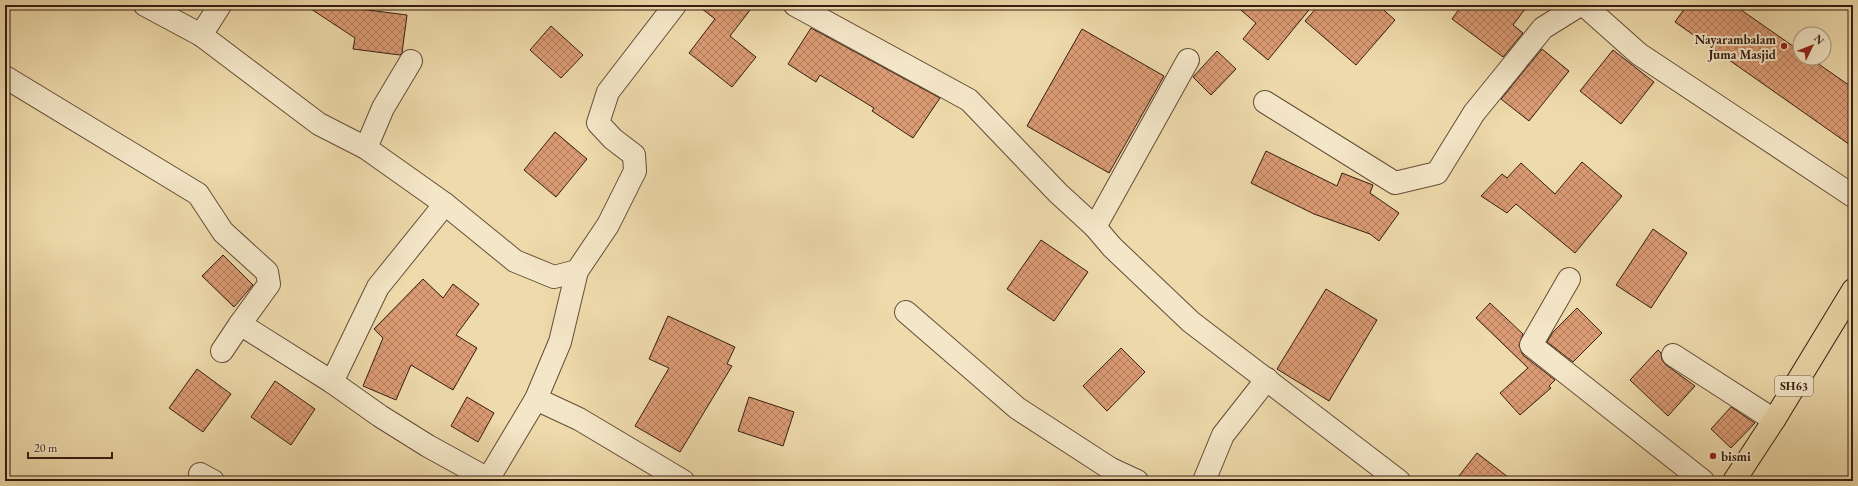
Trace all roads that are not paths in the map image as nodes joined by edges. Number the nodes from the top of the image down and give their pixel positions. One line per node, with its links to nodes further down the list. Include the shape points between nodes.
1 (145, 5): 7 (street)
2 (220, 5): 7 (street)
3 (675, 5): 16 (street, via 608,92 598,123 634,155 635,172 608,225)
4 (795, 5): 15 (street, via 969,100 1058,194)
5 (1580, 5): 11 (street, via 1543,28 1474,113 1437,173 1395,183)
6 (1584, 5): 13 (street, via 1639,54)
7 (201, 35): 12 (street, via 319,124)
8 (1188, 60): 15 (street)
9 (411, 61): 12 (street, via 383,108)
10 (5, 77): 20 (street, via 198,194 223,232 267,272 268,284)
11 (1265, 102)
12 (366, 148): 14 (street)
13 (1853, 196)
14 (445, 204): 16 (street, via 514,261 554,277); 24 (street, via 378,288)
15 (1095, 227): 23 (street, via 1112,247 1191,322)
16 (577, 271): 25 (street, via 560,342)
17 (1569, 279): 32 (street, via 1531,345)
18 (1853, 290): 26 (main road, SH63)
19 (906, 312): 29 (street, via 1017,408 1111,469)
20 (240, 324): 21 (street); 24 (street)
21 (222, 351)
22 (1673, 355): 26 (street)
23 (1267, 379): 30 (street, via 1223,435); 31 (street)
24 (332, 382): 27 (street, via 380,416)
25 (536, 399): 27 (street); 28 (street, via 579,419)
26 (1774, 420): 33 (main road, SH63)
27 (487, 480)
28 (683, 481)
29 (1137, 481)
30 (1204, 481)
31 (1399, 481)
32 (1702, 481)
33 (1734, 481)

